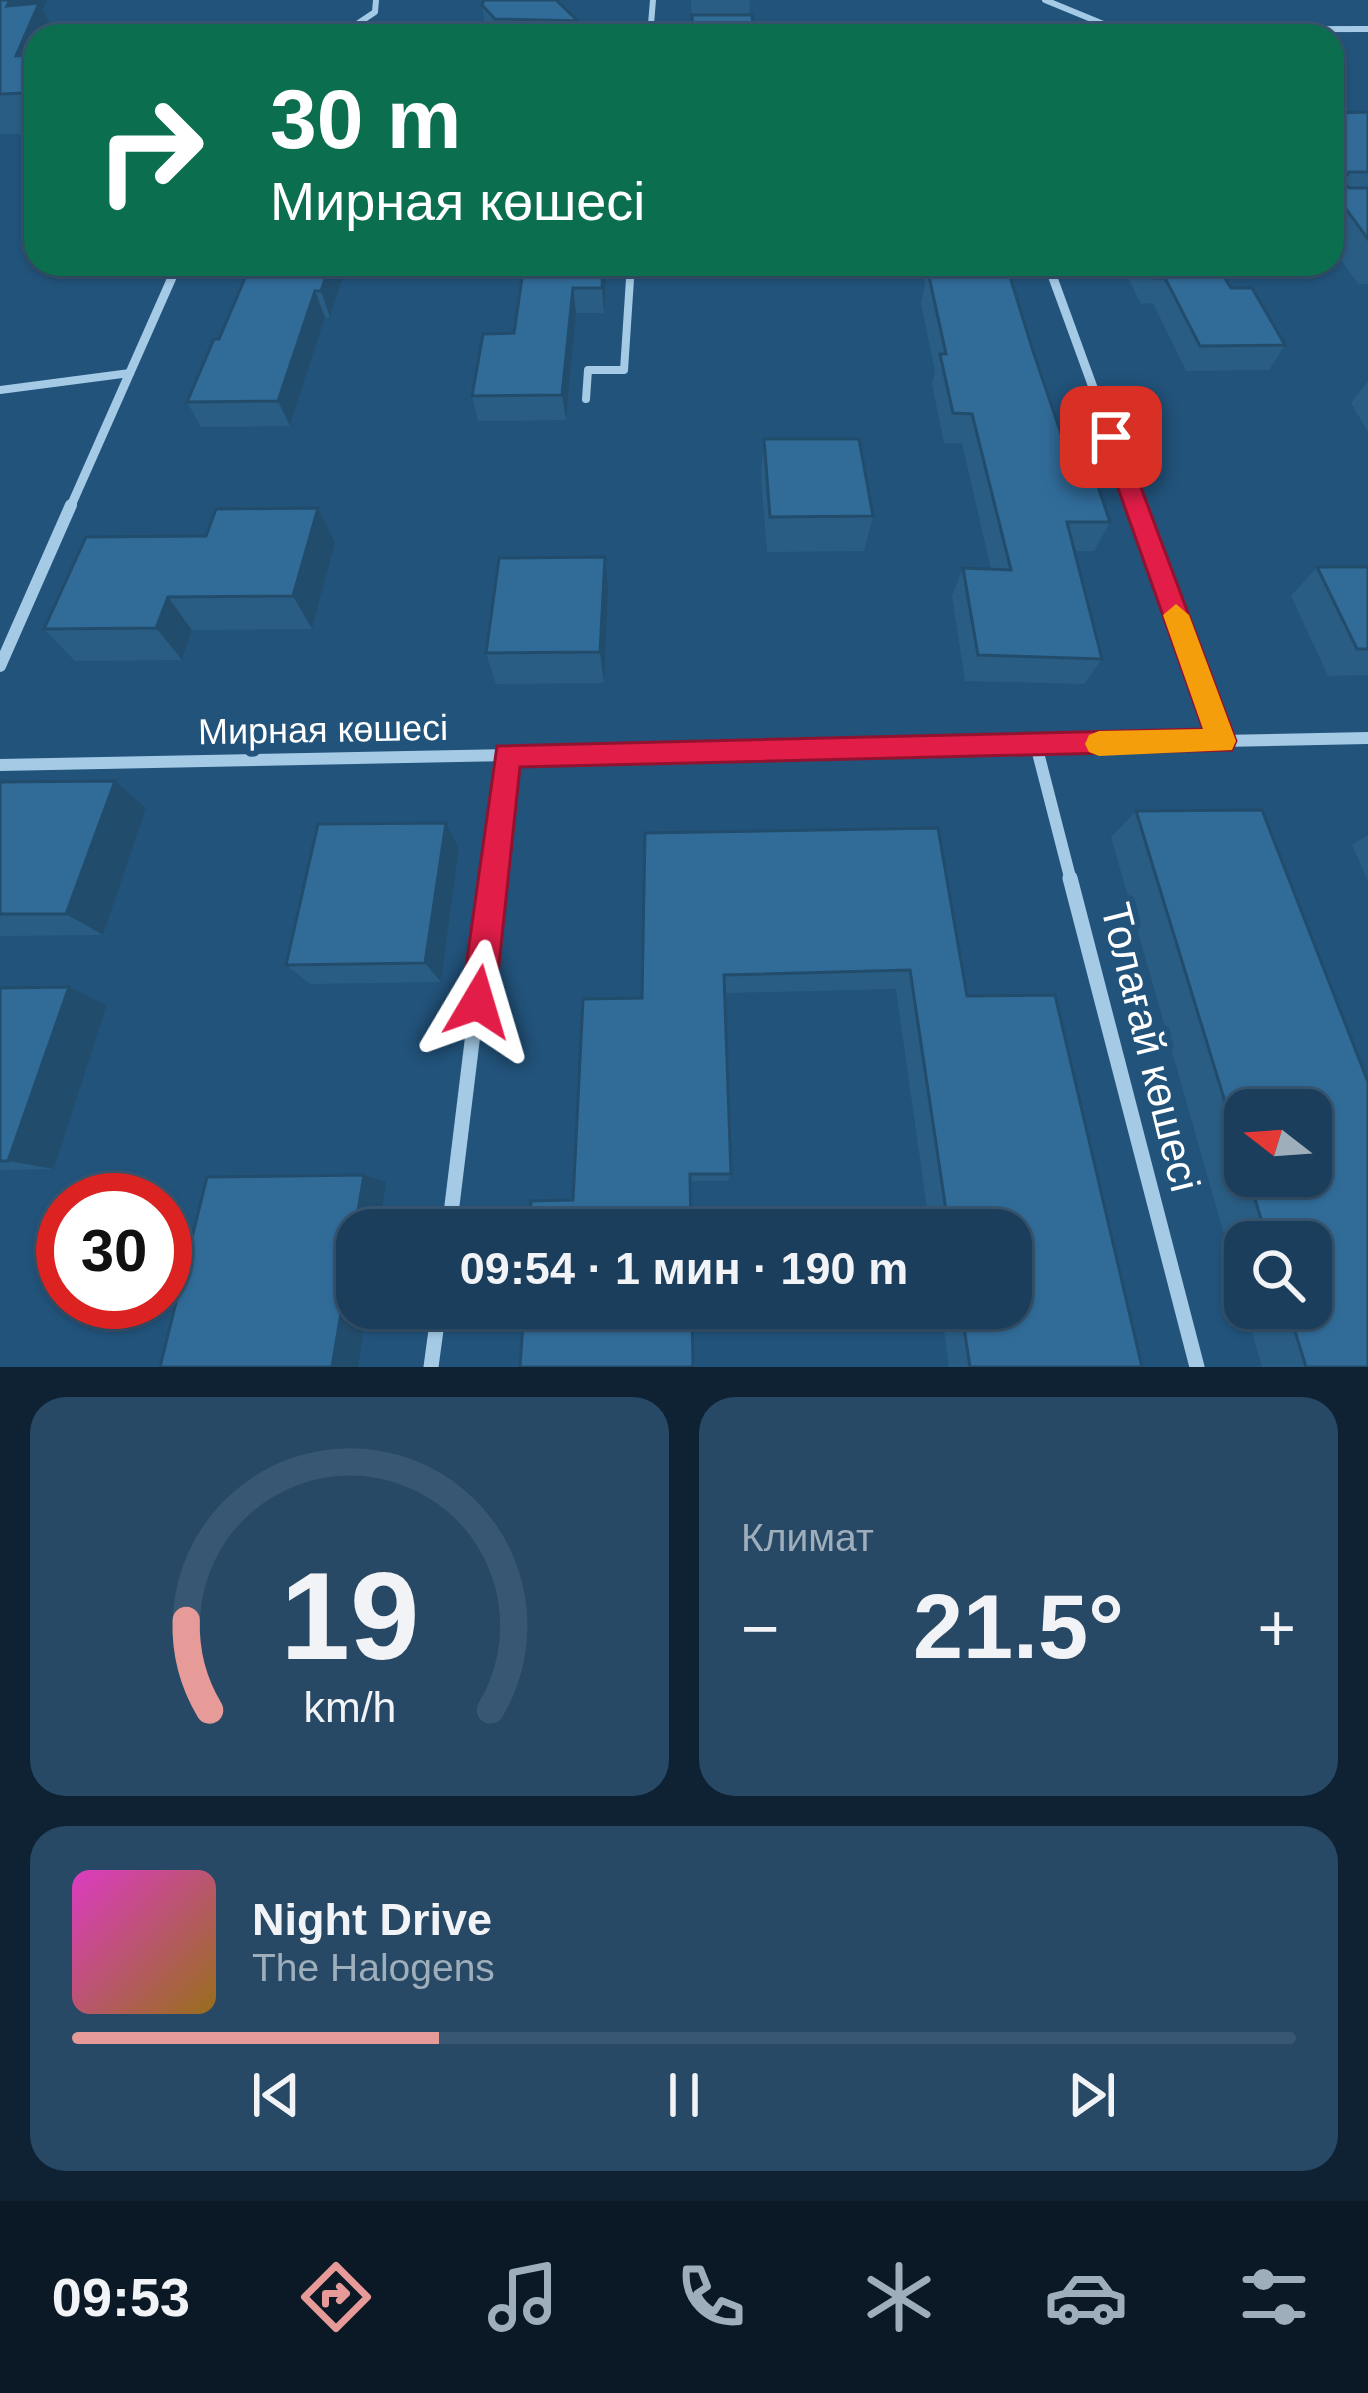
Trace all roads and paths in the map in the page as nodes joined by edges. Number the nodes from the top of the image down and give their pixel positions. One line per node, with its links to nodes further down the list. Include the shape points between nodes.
1 (376, 0): 3 (lane, via 375,12)
2 (1046, 0): 4 (lane)
3 (357, 24)
4 (1104, 24)
5 (173, 276): 8 (street)
6 (631, 276): 10 (lane, via 624,370 588,370)
7 (1052, 276): 13 (street)
8 (130, 373): 9 (lane); 11 (street)
9 (0, 390)
10 (586, 398)
11 (0, 666)
12 (1368, 738): 13 (street, Мирная көшесі)
13 (1222, 741): 14 (street, Мирная көшесі)
14 (1036, 745): 15 (street, Мирная көшесі); 20 (street, Толағай көшесі)
15 (507, 755): 16 (street, Мирная көшесі); 17 (street)
16 (0, 765)
17 (452, 1209)
18 (436, 1329): 19 (street)
19 (431, 1367)
20 (1197, 1367)

